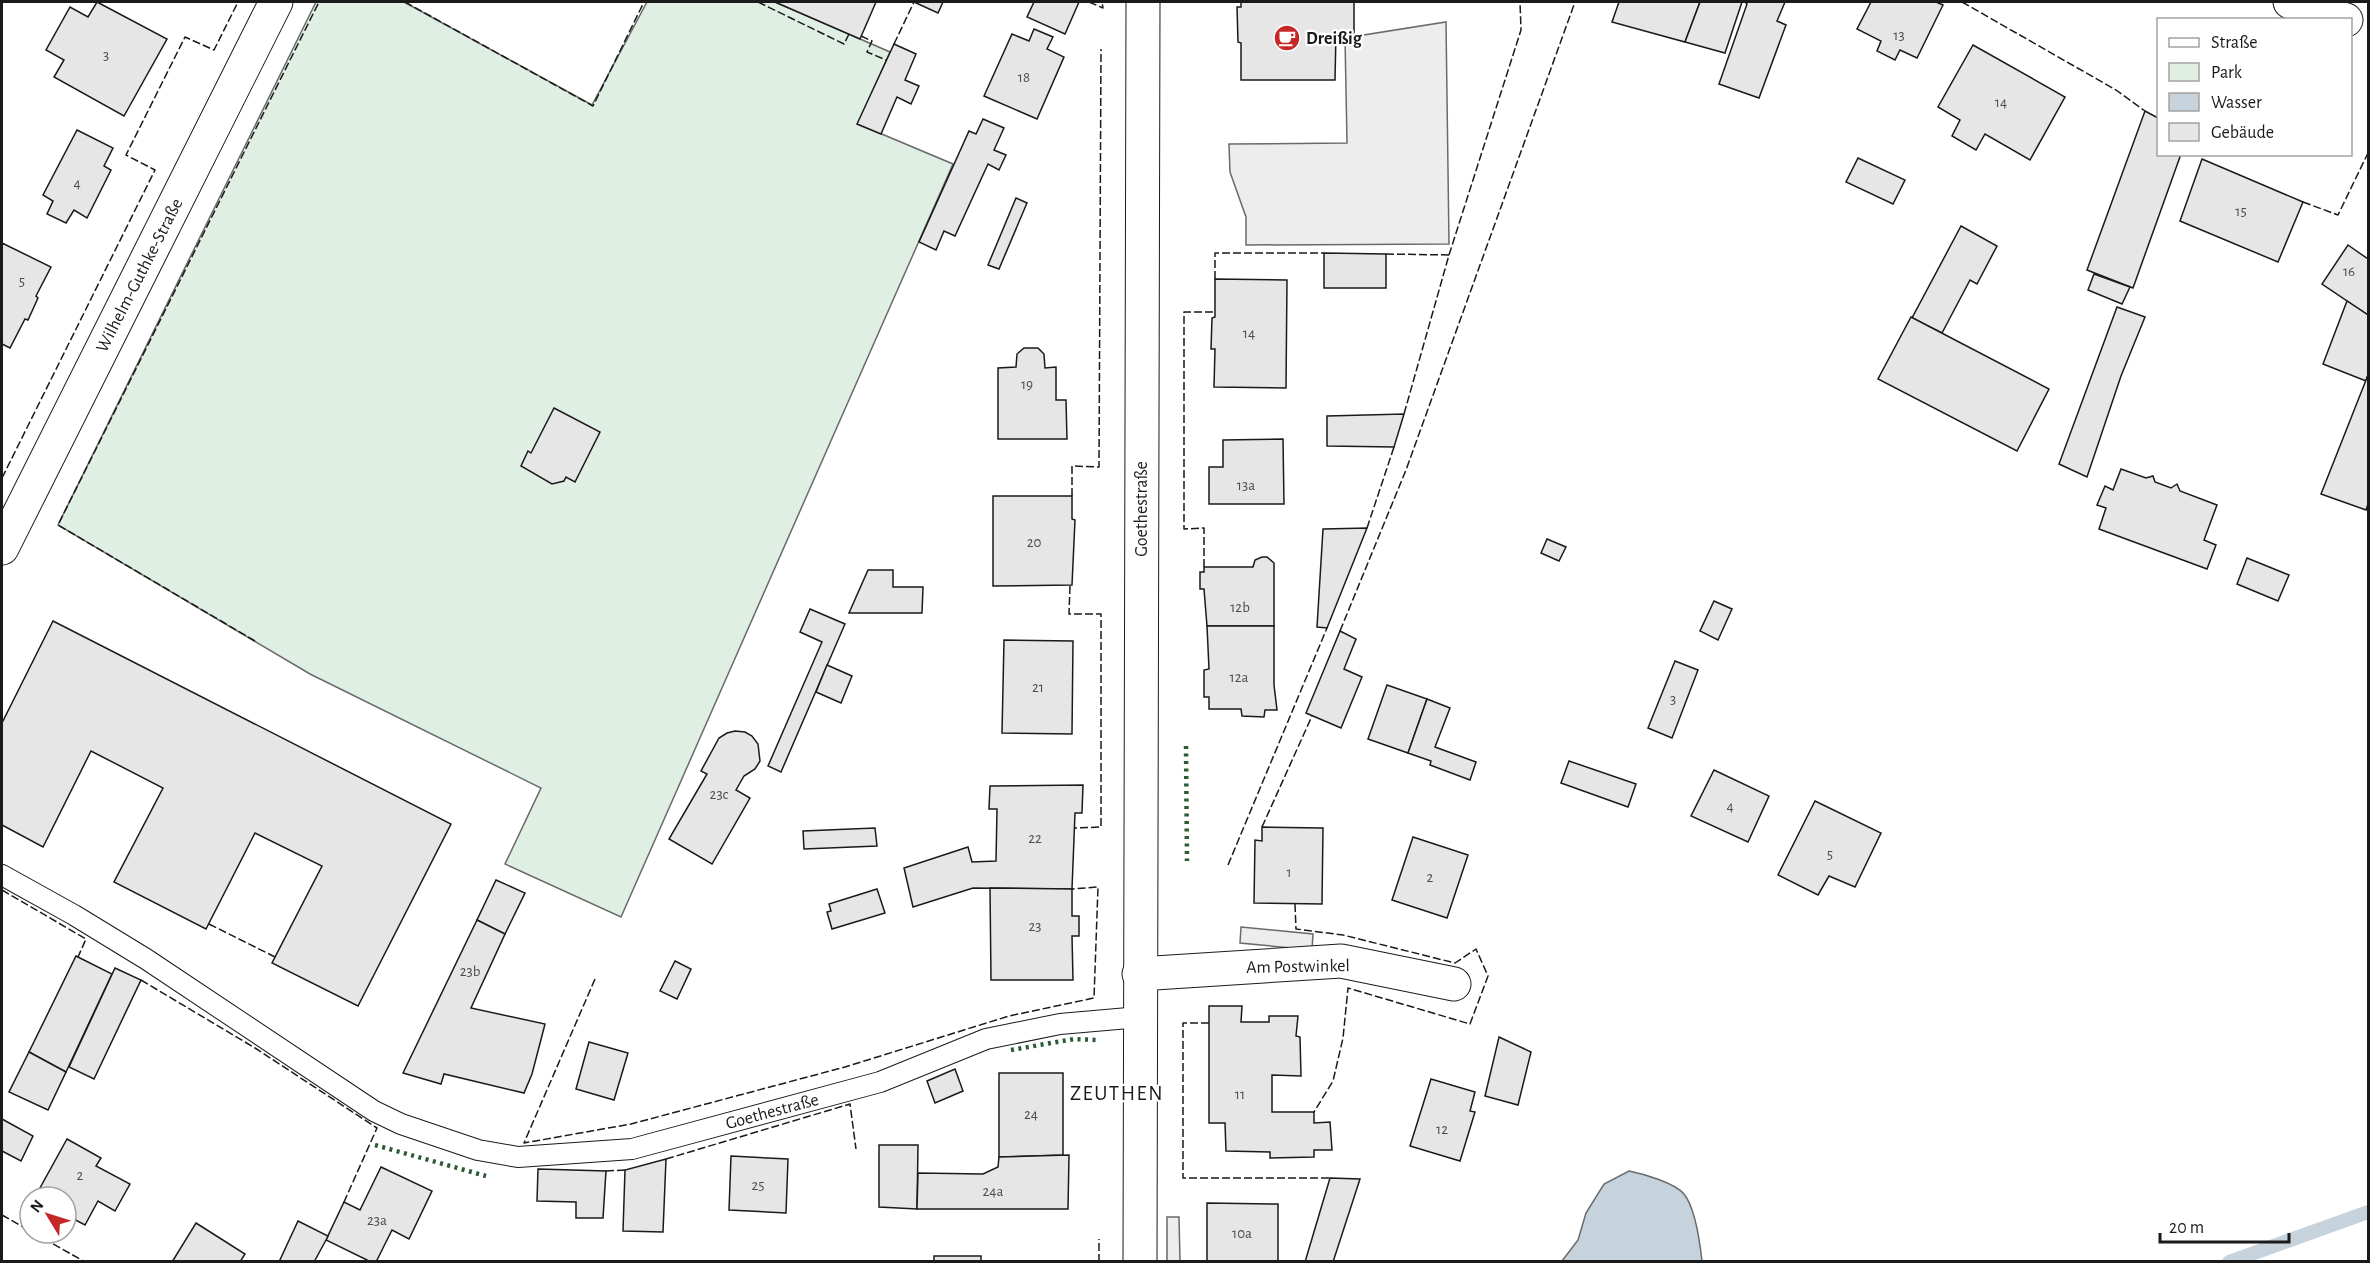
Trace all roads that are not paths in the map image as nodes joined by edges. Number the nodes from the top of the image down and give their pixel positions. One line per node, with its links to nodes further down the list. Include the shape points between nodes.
1 (276, 2): 7 (main road, Wilhelm-Guthke-Straße)
2 (1143, 2): 9 (main road, Goethestraße)
3 (2290, 2): 4 (main road)
4 (2340, 18)
5 (2352, 22): 6 (main road)
6 (2368, 28)
7 (4, 538)
8 (2, 875): 11 (lane, Goethestraße, via 146,958 374,1111 478,1150 518,1157 632,1149 880,1082 986,1039 1060,1024)
9 (1139, 974): 10 (main road, Am Postwinkel, via 1341,961); 11 (main road, Goethestraße)
10 (1454, 984)
11 (1140, 1017): 12 (main road, Goethestraße)
12 (1140, 1262)

